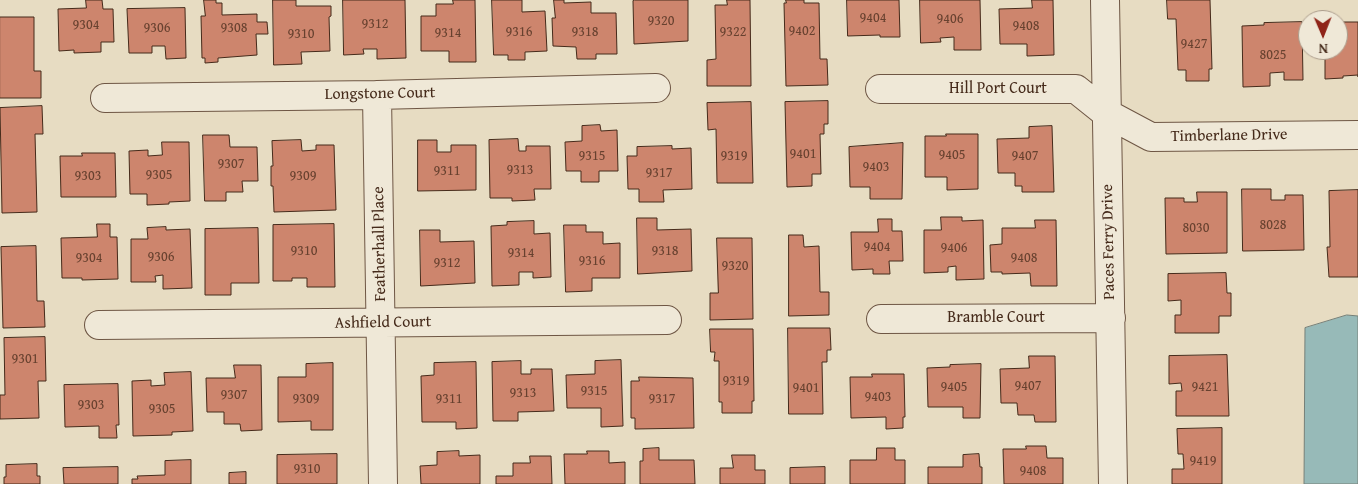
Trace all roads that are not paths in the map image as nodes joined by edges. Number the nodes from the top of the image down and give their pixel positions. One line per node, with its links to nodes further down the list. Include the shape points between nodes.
1 (1104, 0): 6 (street, Paces Ferry Drive)
2 (656, 88): 4 (street, Longstone Court)
3 (880, 89): 6 (street, Hill Port Court, via 1076,89)
4 (378, 95): 5 (street, Longstone Court); 11 (street, Featherhall Place)
5 (105, 98)
6 (1106, 113): 7 (street, Timberlane Drive, via 1151,137); 8 (street, Paces Ferry Drive)
7 (1358, 135)
8 (1111, 318): 9 (street, Bramble Court); 14 (street, Paces Ferry Drive)
9 (881, 319)
10 (667, 320): 11 (street, Ashfield Court)
11 (381, 323): 12 (street, Ashfield Court); 13 (street, Featherhall Place)
12 (99, 325)
13 (383, 484)
14 (1113, 484)

